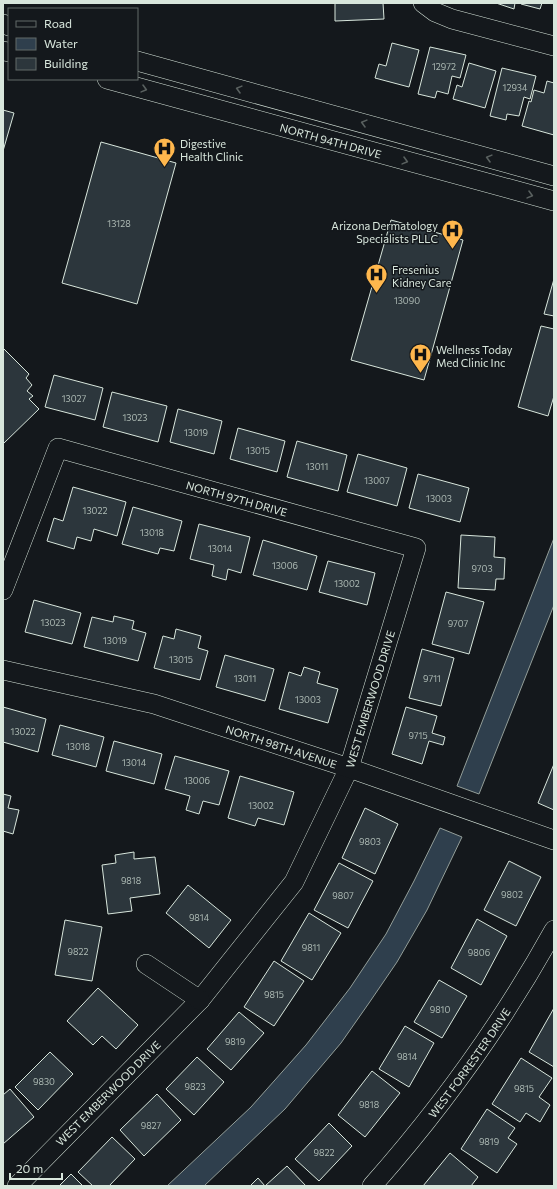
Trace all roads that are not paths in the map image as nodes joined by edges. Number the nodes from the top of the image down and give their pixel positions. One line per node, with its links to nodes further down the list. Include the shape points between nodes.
1 (423, 3): 2 (street, via 435,12 452,18)
2 (554, 46)
3 (138, 61): 5 (street, one-way to 3)
4 (111, 80): 6 (street, NORTH 94TH DRIVE, one-way to 6)
5 (261, 95): 6 (street); 7 (street, one-way to 5)
6 (253, 120): 8 (street, NORTH 94TH DRIVE, one-way to 8)
7 (554, 176)
8 (554, 201)
9 (416, 548): 10 (street, NORTH 97TH DRIVE, via 58,448); 12 (street, WEST EMBERWOOD DRIVE)
10 (3, 590)
11 (3, 670): 12 (street, NORTH 98TH AVENUE, via 154,704)
12 (349, 768): 13 (street, NORTH 98TH AVENUE); 16 (street, WEST EMBERWOOD DRIVE, via 294,882)
13 (554, 840)
14 (554, 930): 18 (street, WEST FORRESTER DRIVE, via 531,971 468,1066)
15 (146, 964): 16 (street)
16 (200, 1000): 17 (street, WEST EMBERWOOD DRIVE)
17 (17, 1186)
18 (372, 1186)

